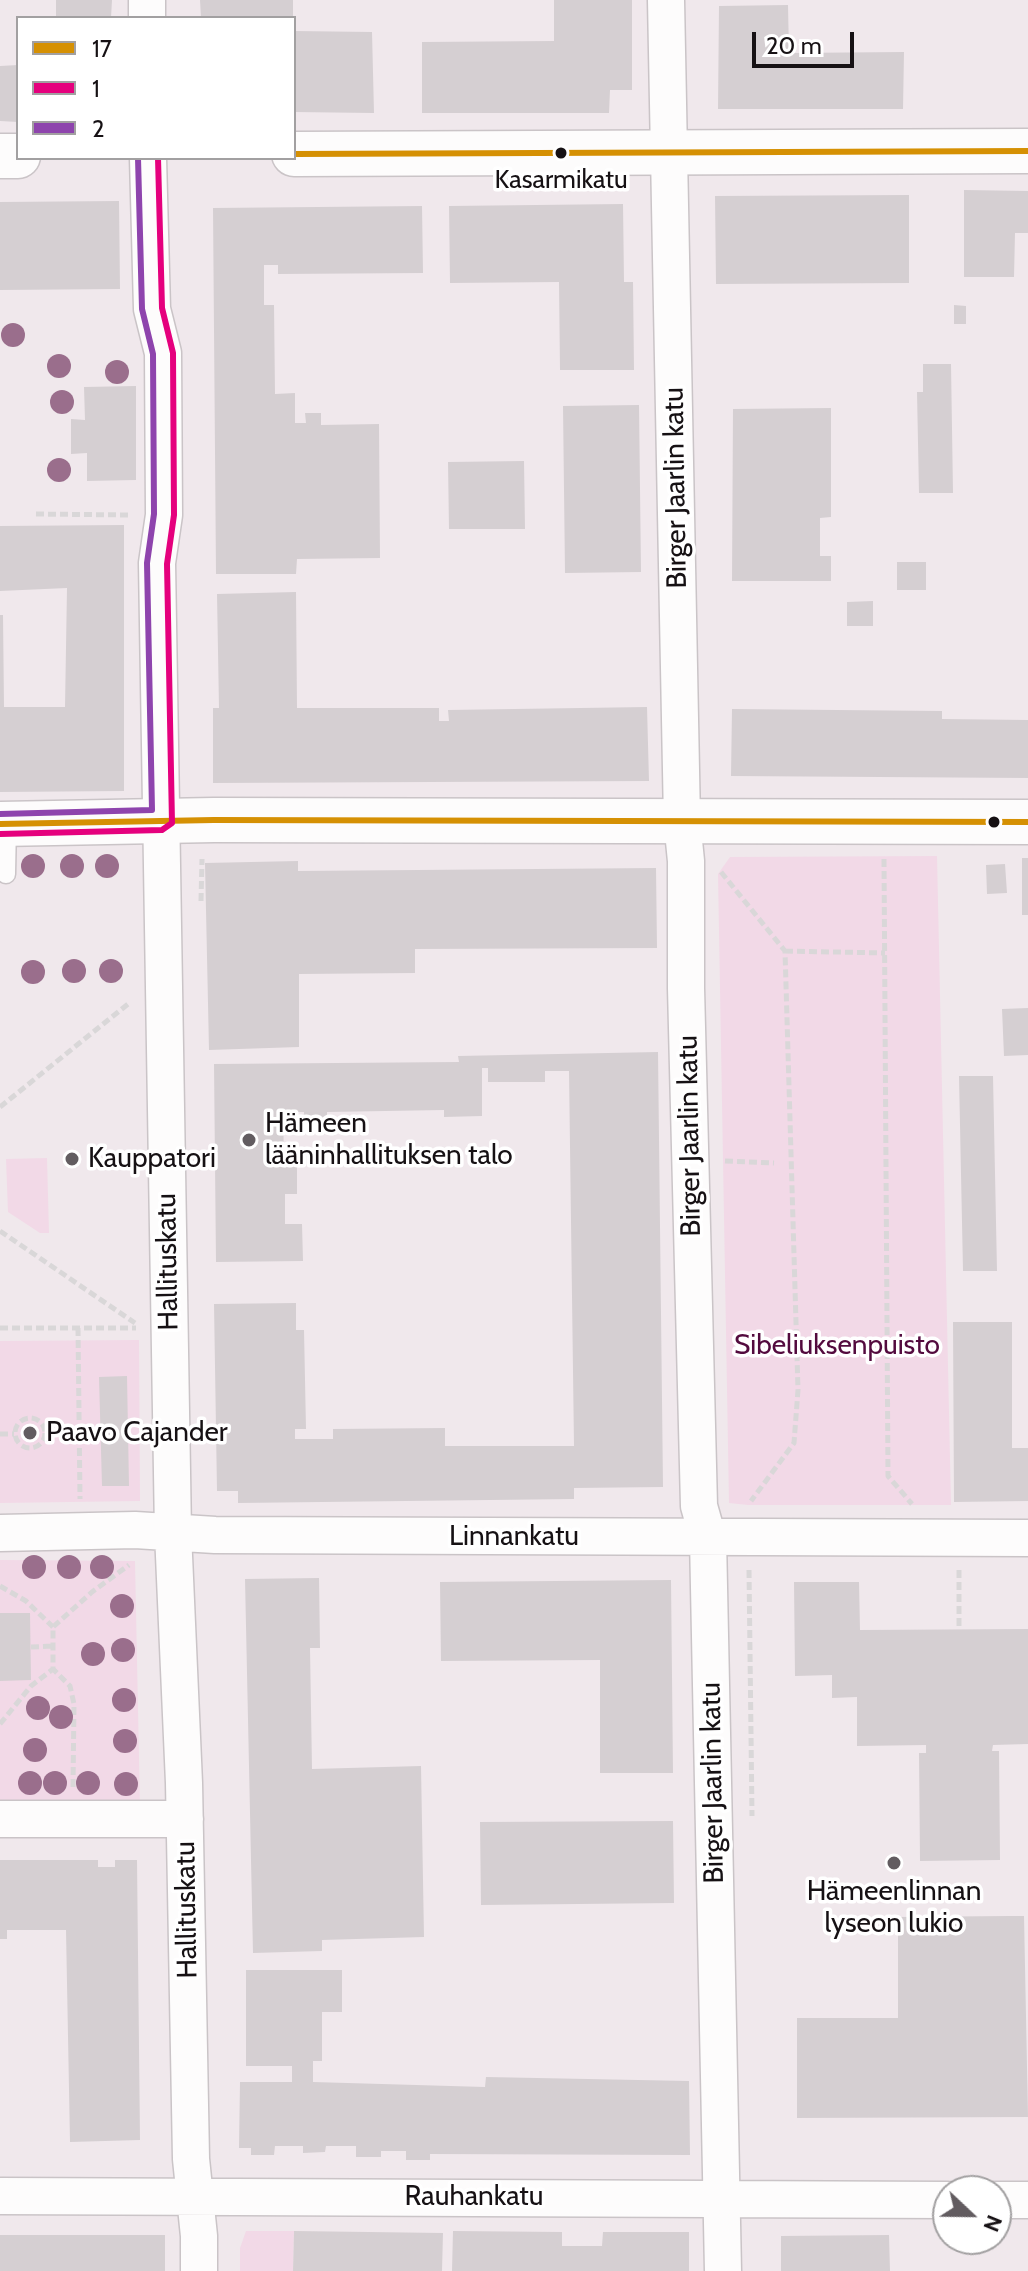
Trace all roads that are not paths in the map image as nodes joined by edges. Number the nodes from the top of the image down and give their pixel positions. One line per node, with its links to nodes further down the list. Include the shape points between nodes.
1 (666, 0): 2 (street, Birger Jaarlin katu)
2 (669, 151): 3 (street); 4 (street); 7 (street, Birger Jaarlin katu)
3 (1028, 151)
4 (296, 154)
5 (148, 160): 6 (street, Hallituskatu, via 152,309 163,353 164,515 157,563)
6 (162, 820): 7 (street); 9 (street); 12 (street, Hallituskatu)
7 (682, 821): 8 (street); 13 (street, Birger Jaarlin katu, via 699,1506)
8 (1028, 822)
9 (4, 824): 10 (lane)
10 (6, 874)
11 (0, 1533): 12 (street, Linnankatu)
12 (173, 1533): 13 (street, Linnankatu); 16 (street, Hallituskatu)
13 (708, 1538): 14 (street, Linnankatu); 19 (street, Birger Jaarlin katu)
14 (1028, 1538)
15 (0, 1819): 16 (street)
16 (185, 1819): 18 (street, Hallituskatu)
17 (0, 2196): 18 (street, Rauhankatu)
18 (195, 2196): 19 (street, Rauhankatu); 21 (street, Hallituskatu)
19 (722, 2199): 20 (street, Rauhankatu); 22 (street, Birger Jaarlin katu)
20 (932, 2200)
21 (199, 2271)
22 (723, 2271)

